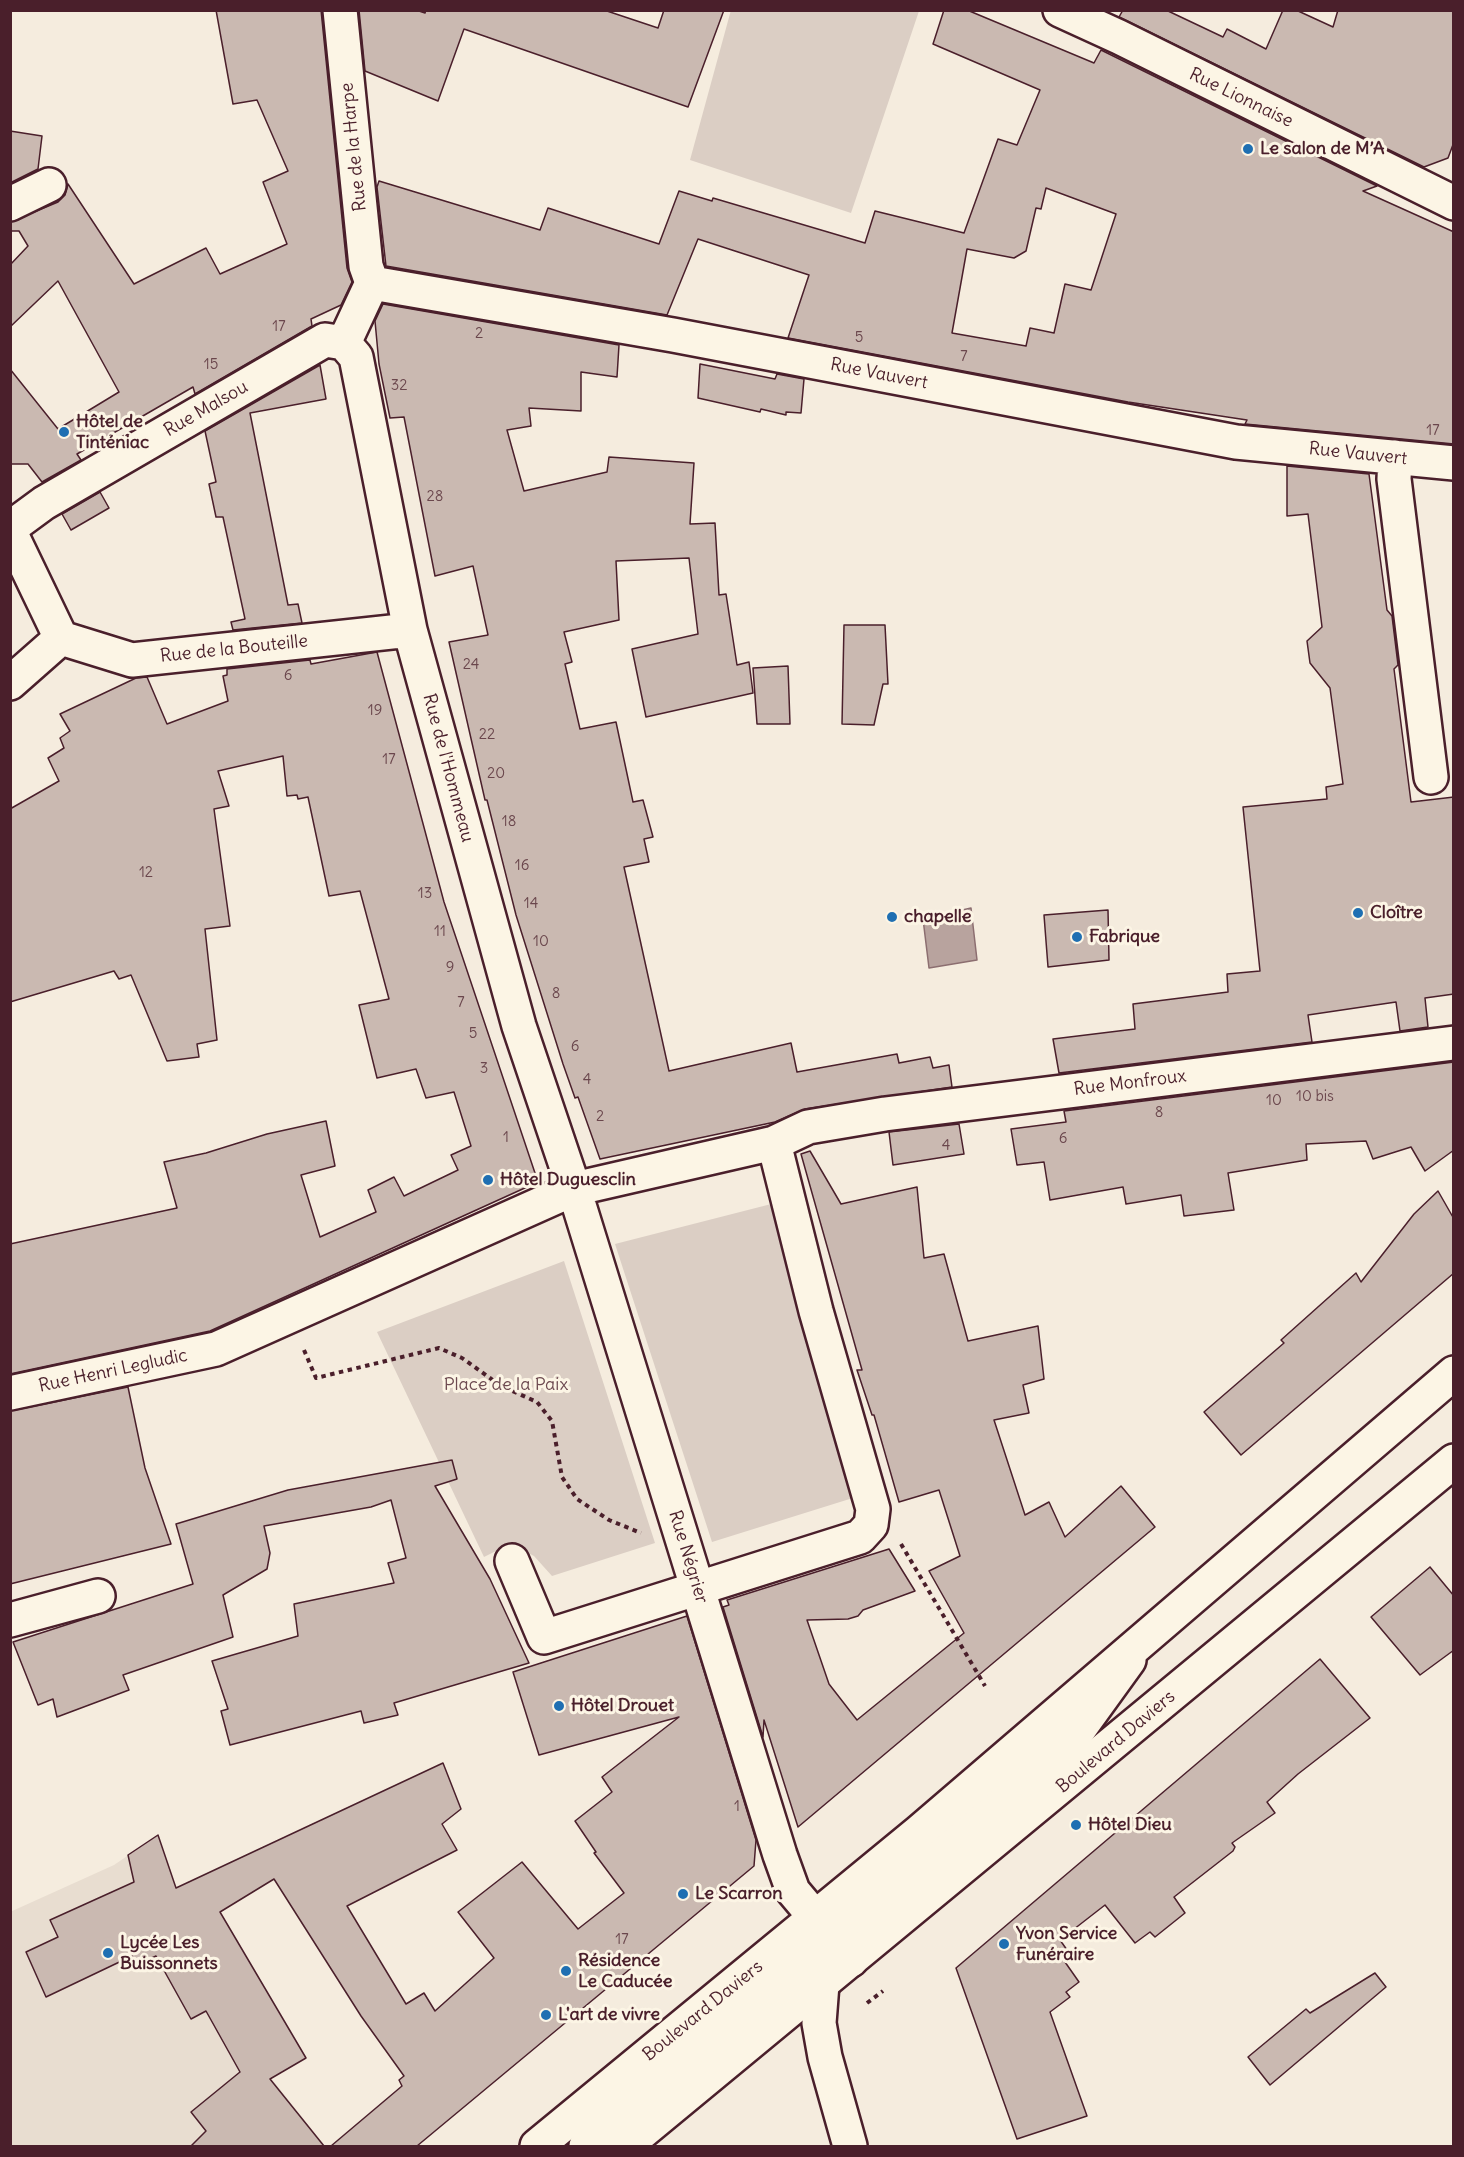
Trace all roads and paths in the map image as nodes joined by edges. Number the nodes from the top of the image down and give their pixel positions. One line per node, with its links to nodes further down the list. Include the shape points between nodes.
1 (340, 10): 6 (street, Rue de la Harpe, via 366,266)
2 (1059, 10): 4 (street, Rue Lionnaise)
3 (50, 186): 5 (street)
4 (1453, 202)
5 (10, 204)
6 (372, 283): 7 (street); 8 (street, Rue Vauvert, via 1236,441)
7 (344, 344): 10 (street, Rue Malsou, via 325,340 44,503); 11 (street, Rue de l'Hommeau, via 356,357)
8 (1395, 458): 9 (street, Rue Vauvert); 14 (street, via 1394,479)
9 (1454, 463)
10 (10, 530): 12 (street)
11 (410, 630): 12 (street, Rue de la Bouteille, via 132,660); 17 (street, Rue de l'Hommeau, via 519,1026)
12 (61, 638): 13 (street)
13 (10, 683)
14 (1431, 777)
15 (1454, 1043): 16 (street, Rue Monfroux, via 885,1114 808,1127)
16 (774, 1143): 17 (street); 25 (street, via 873,1517 867,1532 860,1537)
17 (574, 1188): 20 (street, Rue Henri Legludic, via 216,1349); 25 (street, Rue Négrier)
18 (300, 1343): 22 (path, via 316,1378 439,1348 462,1358 501,1386 537,1402 552,1421 562,1477 577,1499 609,1520)
19 (1454, 1373): 29 (street, Boulevard Daviers, via 1142,1642)
20 (10, 1393)
21 (1454, 1461): 29 (street, Boulevard Daviers)
22 (649, 1536)
23 (897, 1538): 28 (path)
24 (512, 1561): 25 (street, via 544,1637)
25 (698, 1586): 29 (street, Rue Négrier, via 793,1891)
26 (98, 1596): 27 (street)
27 (10, 1620)
28 (985, 1686)
29 (835, 1939): 30 (street, Boulevard Daviers); 30 (street); 35 (street, Boulevard Daviers)
30 (810, 1974): 33 (street, Boulevard Daviers); 34 (street); 36 (street, Boulevard Daviers)
31 (882, 1991): 32 (path)
32 (867, 2003)
33 (776, 2021): 34 (street); 37 (street, Boulevard Daviers)
34 (819, 2023): 38 (street)
35 (537, 2146)
36 (586, 2146)
37 (625, 2146)
38 (850, 2146)

